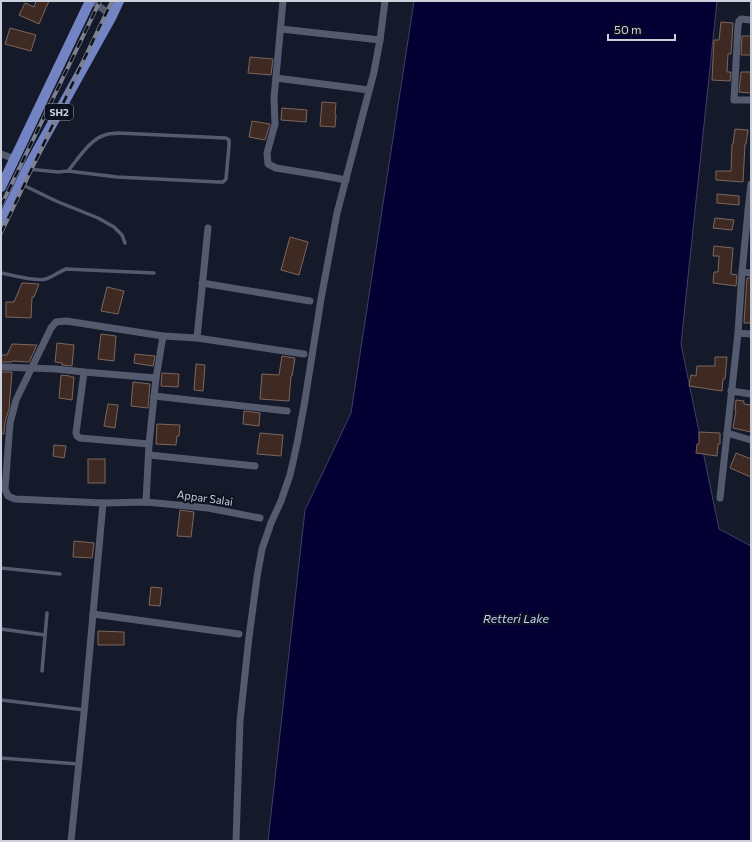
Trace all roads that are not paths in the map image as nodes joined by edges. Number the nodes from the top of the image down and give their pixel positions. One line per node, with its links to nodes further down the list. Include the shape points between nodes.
1 (91, 1): 5 (street); 13 (main road, SH2)
2 (119, 1): 5 (main road, SH2)
3 (284, 1): 7 (street)
4 (385, 1): 8 (street)
5 (112, 16): 14 (main road, SH2)
6 (751, 20): 11 (street, via 739,21 734,100)
7 (281, 29): 8 (street); 9 (street)
8 (380, 40): 10 (street)
9 (276, 78): 10 (street); 16 (street, via 275,124 268,164 276,168)
10 (369, 90): 16 (street)
11 (751, 100)
12 (1, 154): 13 (street)
13 (15, 159): 19 (main road, SH2)
14 (27, 169): 15 (lane); 17 (main road, SH2)
15 (68, 171): 15 (lane, via 97,138 106,134 229,140 226,179 223,182 117,177)
16 (346, 180): 65 (street, via 321,299 297,444 290,475 262,549 257,577 240,720)
17 (20, 184): 21 (main road, SH2); 23 (lane, via 98,218 114,227 122,235)
18 (751, 184): 20 (street)
19 (1, 187)
20 (750, 211): 25 (street)
21 (1, 223)
22 (208, 228): 28 (street)
23 (125, 243)
24 (154, 272): 26 (lane, via 66,269 45,280)
25 (742, 272): 27 (street); 30 (street)
26 (1, 273)
27 (751, 273)
28 (202, 283): 29 (street); 33 (street)
29 (310, 301)
30 (738, 333): 31 (street); 39 (street)
31 (751, 334)
32 (163, 336): 33 (street); 36 (street, via 66,321 56,322); 38 (street)
33 (197, 338): 34 (street)
34 (304, 354)
35 (1, 367): 36 (street)
36 (32, 368): 37 (street); 50 (street, Appar Salai, via 16,400 10,423 5,489 8,496 15,499)
37 (84, 372): 38 (street); 45 (street, via 77,436)
38 (156, 378): 41 (street)
39 (731, 391): 40 (street); 43 (street)
40 (751, 394)
41 (154, 396): 42 (street); 45 (street)
42 (287, 412)
43 (727, 434): 44 (street); 48 (street)
44 (751, 440)
45 (149, 444): 46 (street)
46 (149, 455): 47 (street); 49 (street)
47 (255, 466)
48 (720, 498)
49 (146, 502): 50 (street, Appar Salai); 51 (street, Appar Salai, via 208,508)
50 (103, 503): 55 (street)
51 (260, 518)
52 (1, 568): 53 (lane)
53 (60, 574)
54 (47, 613): 58 (lane)
55 (93, 614): 57 (street); 61 (street)
56 (1, 629): 58 (lane)
57 (239, 634)
58 (45, 635): 59 (lane)
59 (42, 671)
60 (1, 700): 61 (lane)
61 (85, 710): 63 (street)
62 (1, 758): 63 (lane)
63 (78, 764): 64 (street)
64 (71, 841)
65 (236, 841)

